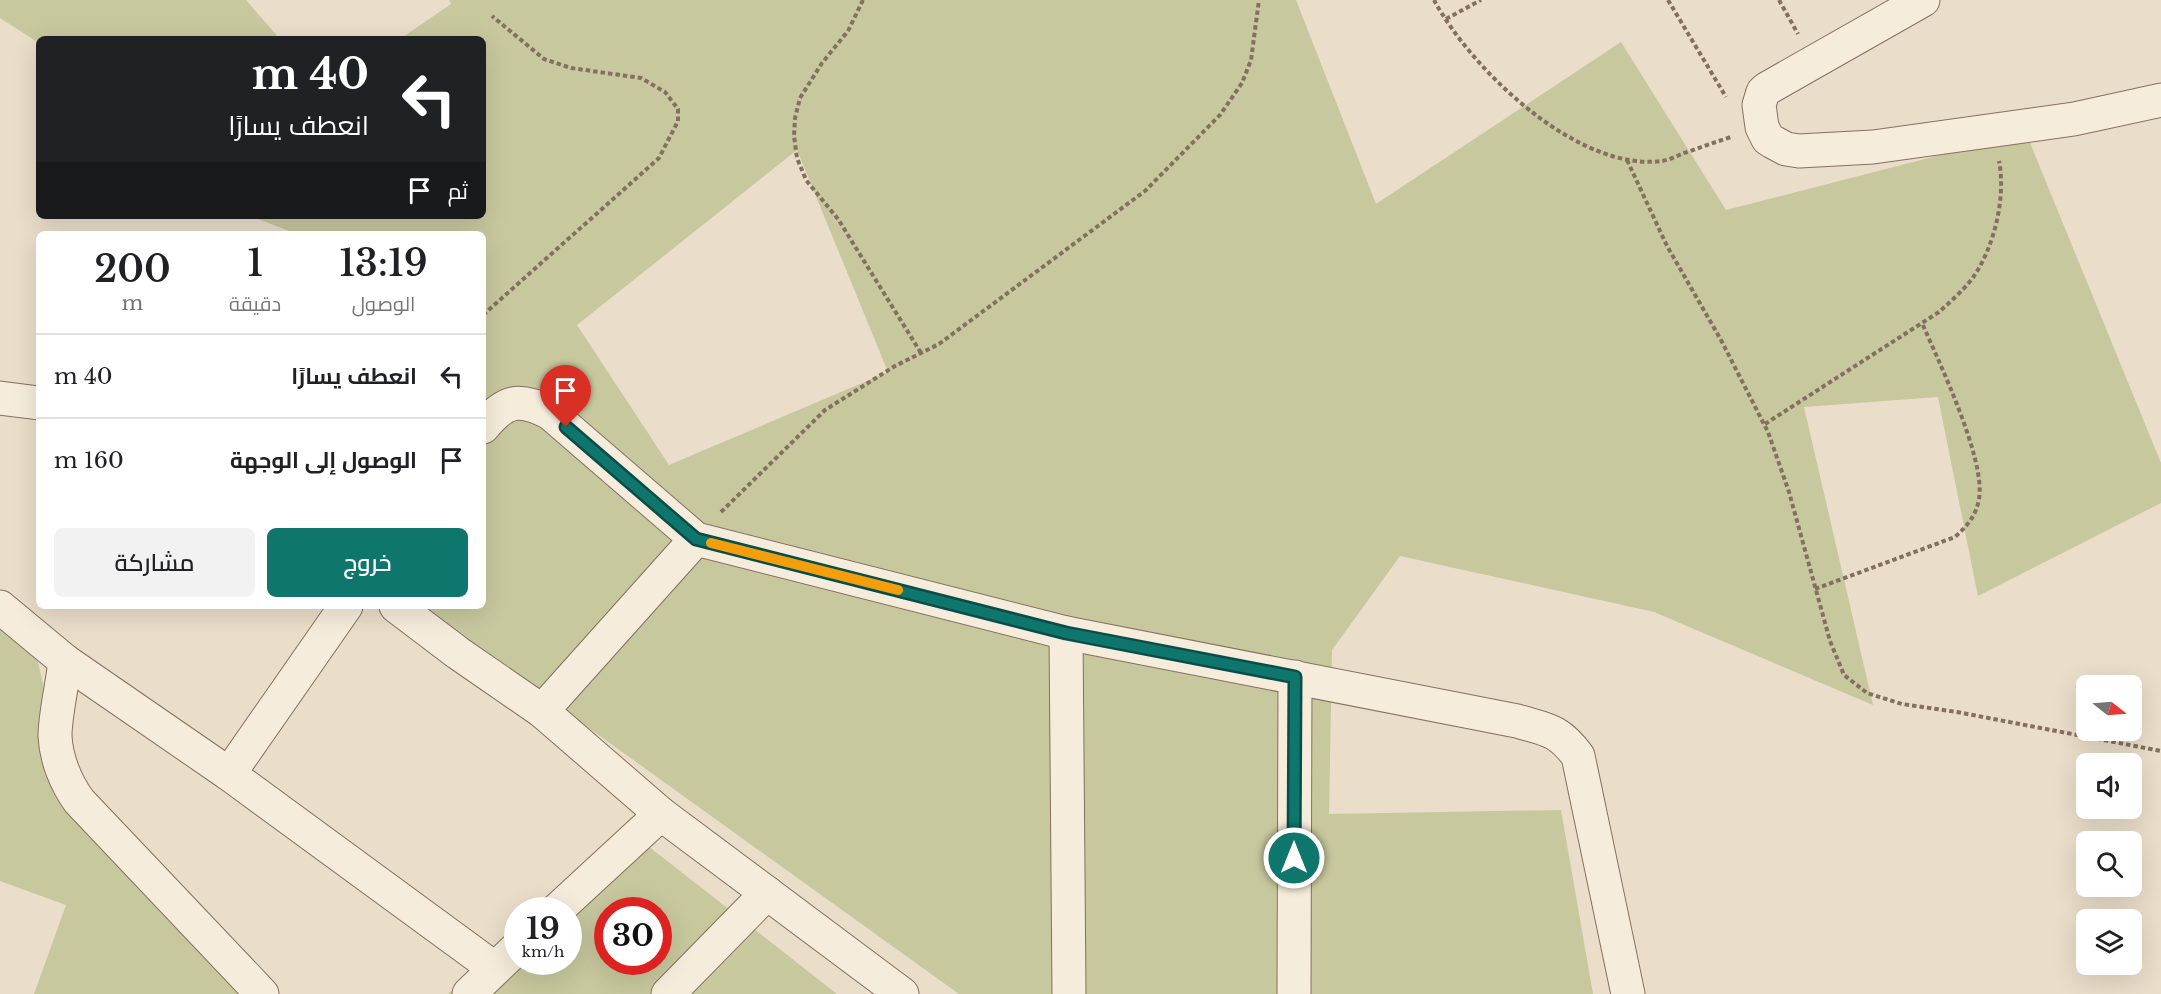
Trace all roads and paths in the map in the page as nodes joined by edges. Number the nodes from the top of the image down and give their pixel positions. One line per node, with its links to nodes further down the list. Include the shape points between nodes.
1 (863, 0): 16 (path, via 848,31 800,98 794,136 797,158 806,180 838,219)
2 (1259, 0): 16 (path, via 1251,60 1220,115 1145,191)
3 (1434, 0): 8 (path)
4 (1481, 0): 8 (path)
5 (1668, 0): 10 (path)
6 (1923, 0): 11 (street, via 1768,88 1759,105)
7 (492, 16): 14 (path, via 544,59 571,68 641,78 665,92 678,109 678,121 659,158)
8 (1446, 19): 13 (path, via 1511,96 1572,139)
9 (2161, 99): 12 (street, via 2074,119)
10 (1728, 101)
11 (1762, 127): 12 (street, via 1768,139 1799,151 1873,147); 13 (path, via 1663,160)
12 (1993, 130): 15 (path, via 2003,188 1989,244 1968,284)
13 (1627, 160): 20 (path, via 1667,246)
14 (486, 312)
15 (1923, 323): 20 (path); 22 (path, via 1967,431 1980,497 1976,511 1969,524 1954,537)
16 (921, 353): 21 (path, via 825,410)
17 (0, 398): 18 (street)
18 (36, 403)
19 (486, 424): 21 (street, via 503,408 519,402 532,403 550,412)
20 (1765, 424): 22 (path, via 1789,492)
21 (696, 539): 26 (street); 29 (street)
22 (1815, 589): 30 (path, via 1839,666 1853,684 1867,693 1902,704)
23 (0, 607): 27 (street)
24 (344, 609): 31 (street)
25 (400, 609): 29 (street)
26 (1066, 633): 28 (street); 41 (street)
27 (65, 661): 31 (street); 37 (street, via 56,736 69,787)
28 (1295, 677): 42 (street); 43 (street, via 1516,721 1552,731 1566,740 1578,756)
29 (542, 711): 32 (street)
30 (2161, 751)
31 (229, 774): 36 (street)
32 (661, 814): 33 (street); 34 (street)
33 (767, 893): 39 (street); 40 (street)
34 (570, 897)
35 (504, 959): 36 (street)
36 (494, 968): 38 (street)
37 (262, 994)
38 (469, 994)
39 (668, 994)
40 (902, 994)
41 (1069, 994)
42 (1294, 994)
43 (1628, 994)

